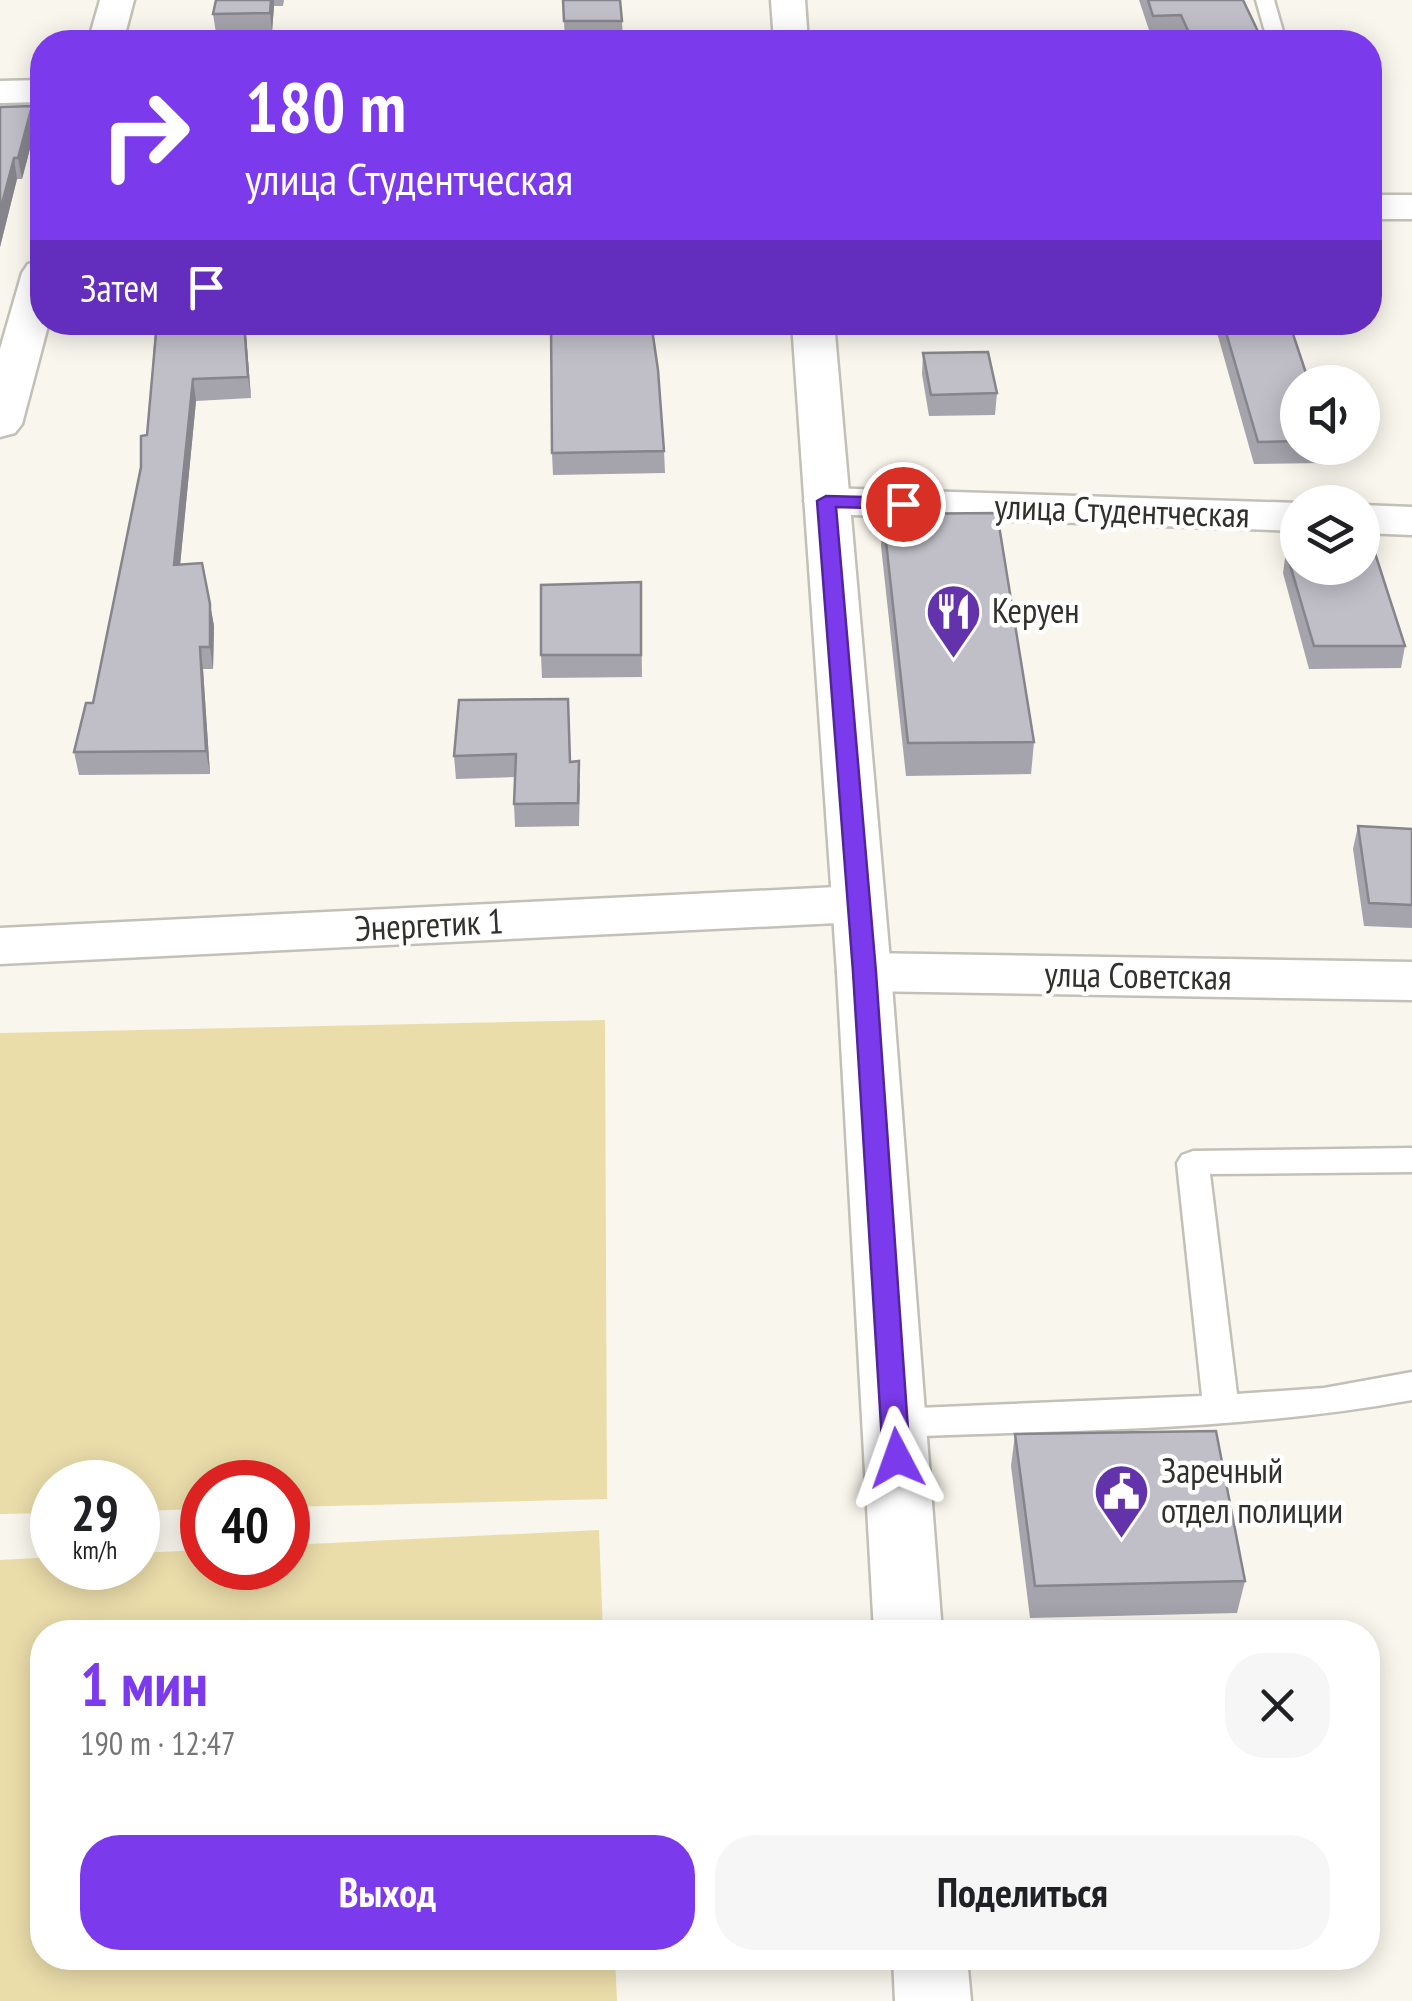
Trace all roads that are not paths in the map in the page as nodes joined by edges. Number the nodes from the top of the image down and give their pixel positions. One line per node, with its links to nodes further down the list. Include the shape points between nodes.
1 (117, 0): 4 (street)
2 (788, 0): 5 (street)
3 (1264, 0): 6 (lane)
4 (109, 30)
5 (790, 30)
6 (1273, 30)
7 (30, 91): 8 (street)
8 (0, 92)
9 (1382, 207): 10 (street)
10 (1412, 207)
11 (30, 316): 13 (street)
12 (813, 335): 14 (street)
13 (0, 424)
14 (826, 501): 15 (street, улица Студентческая); 18 (street)
15 (1280, 516)
16 (1380, 520): 17 (street)
17 (1412, 521)
18 (857, 904): 19 (street, Энергетик 1); 20 (street)
19 (0, 946)
20 (864, 972): 21 (street, улца Советская); 25 (street)
21 (1412, 981)
22 (1412, 1160): 24 (lane, via 1193,1162)
23 (1412, 1386): 24 (lane, via 1324,1402)
24 (1222, 1409): 25 (lane)
25 (894, 1424): 26 (street)
26 (907, 1620)
27 (931, 1970): 28 (street)
28 (933, 2001)

